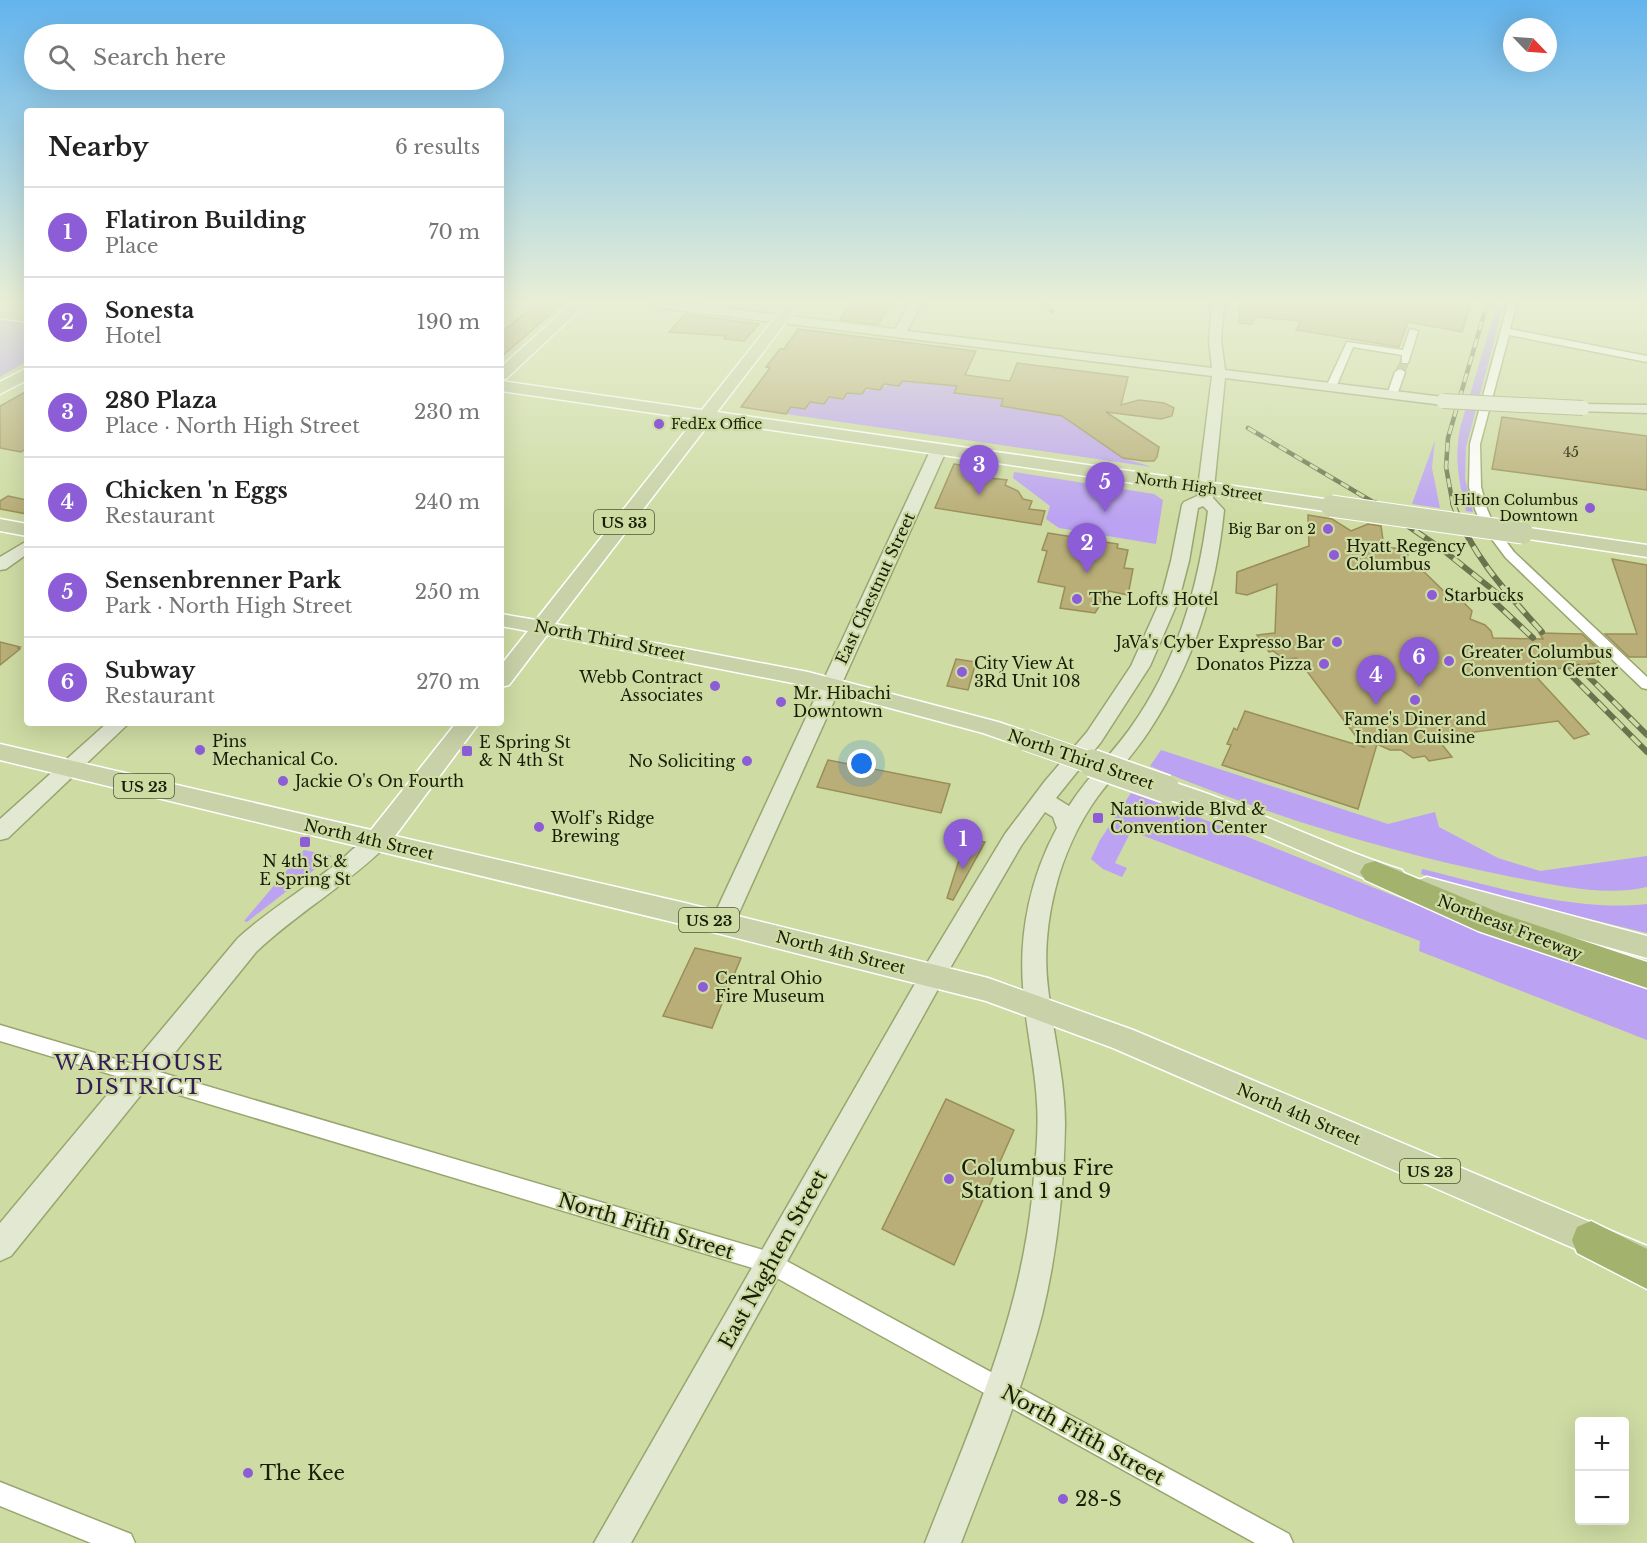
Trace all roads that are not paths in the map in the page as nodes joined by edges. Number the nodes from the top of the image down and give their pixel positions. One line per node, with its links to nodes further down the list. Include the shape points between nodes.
1 (24, 376): 10 (main road)
2 (737, 376): 13 (main road, US 33)
3 (1219, 376): 15 (main road)
4 (1236, 376): 9 (main road)
5 (1336, 376): 9 (street)
6 (1399, 376): 11 (street)
7 (1492, 376): 25 (street, via 1475,444 1475,487 1488,526 1510,555)
8 (504, 386): 13 (main road, North High Street)
9 (1331, 387): 11 (main road)
10 (0, 389)
11 (1392, 395): 12 (main road, bridge)
12 (1647, 410)
13 (706, 416): 14 (main road, North High Street); 22 (main road, US 33)
14 (939, 449): 15 (main road, North High Street); 24 (main road, East Chestnut Street)
15 (1205, 493): 19 (main road, North High Street, bridge, via 1331,506); 30 (main road, East Naghten Street, via 1190,505 1170,599 1140,666 1094,737); 31 (main road, via 1216,510 1213,542 1209,573 1189,638 1153,710 1085,799)
16 (0, 525): 17 (main road)
17 (24, 529)
18 (24, 548): 20 (main road)
19 (1647, 551)
20 (0, 565)
21 (504, 621): 22 (main road, North Third Street)
22 (541, 628): 23 (main road, US 33); 24 (main road, North Third Street)
23 (504, 676)
24 (831, 685): 34 (main road, North Third Street, bridge, via 990,727 1264,825); 35 (main road, East Chestnut Street)
25 (1647, 685)
26 (116, 726): 29 (main road)
27 (466, 726): 33 (main road)
28 (0, 752): 29 (main road, North 4th Street / US 23)
29 (69, 768): 32 (main road); 33 (main road, North 4th Street / US 23)
30 (1042, 800): 31 (main road, via 1062,812); 37 (main road, East Naghten Street, via 1013,840)
31 (1068, 829): 39 (main road, via 1041,900 1034,967)
32 (0, 832)
33 (377, 841): 35 (main road, North 4th Street / US 23); 41 (main road, via 332,880 263,928)
34 (1375, 872): 36 (main road, North Third Street); 38 (highway, Northeast Freeway, via 1489,922)
35 (722, 924): 37 (main road, North 4th Street / US 23)
36 (1647, 947)
37 (933, 975): 39 (main road, North 4th Street / US 23); 44 (main road, East Naghten Street)
38 (1647, 975)
39 (1039, 1008): 42 (main road, North 4th Street / US 23, via 1123,1039); 47 (main road, via 1051,1120 1048,1182 1041,1247 1026,1316)
40 (0, 1033): 41 (street, North Fifth Street)
41 (139, 1074): 43 (main road); 44 (street, North Fifth Street)
42 (1591, 1240): 45 (main road, North 4th Street / US 23); 46 (highway)
43 (0, 1246)
44 (770, 1263): 47 (street, North Fifth Street); 50 (main road, East Naghten Street)
45 (1647, 1263)
46 (1647, 1270)
47 (1001, 1390): 51 (main road); 52 (street, North Fifth Street)
48 (0, 1494): 49 (street)
49 (122, 1543)
50 (612, 1543)
51 (943, 1543)
52 (1280, 1543)

